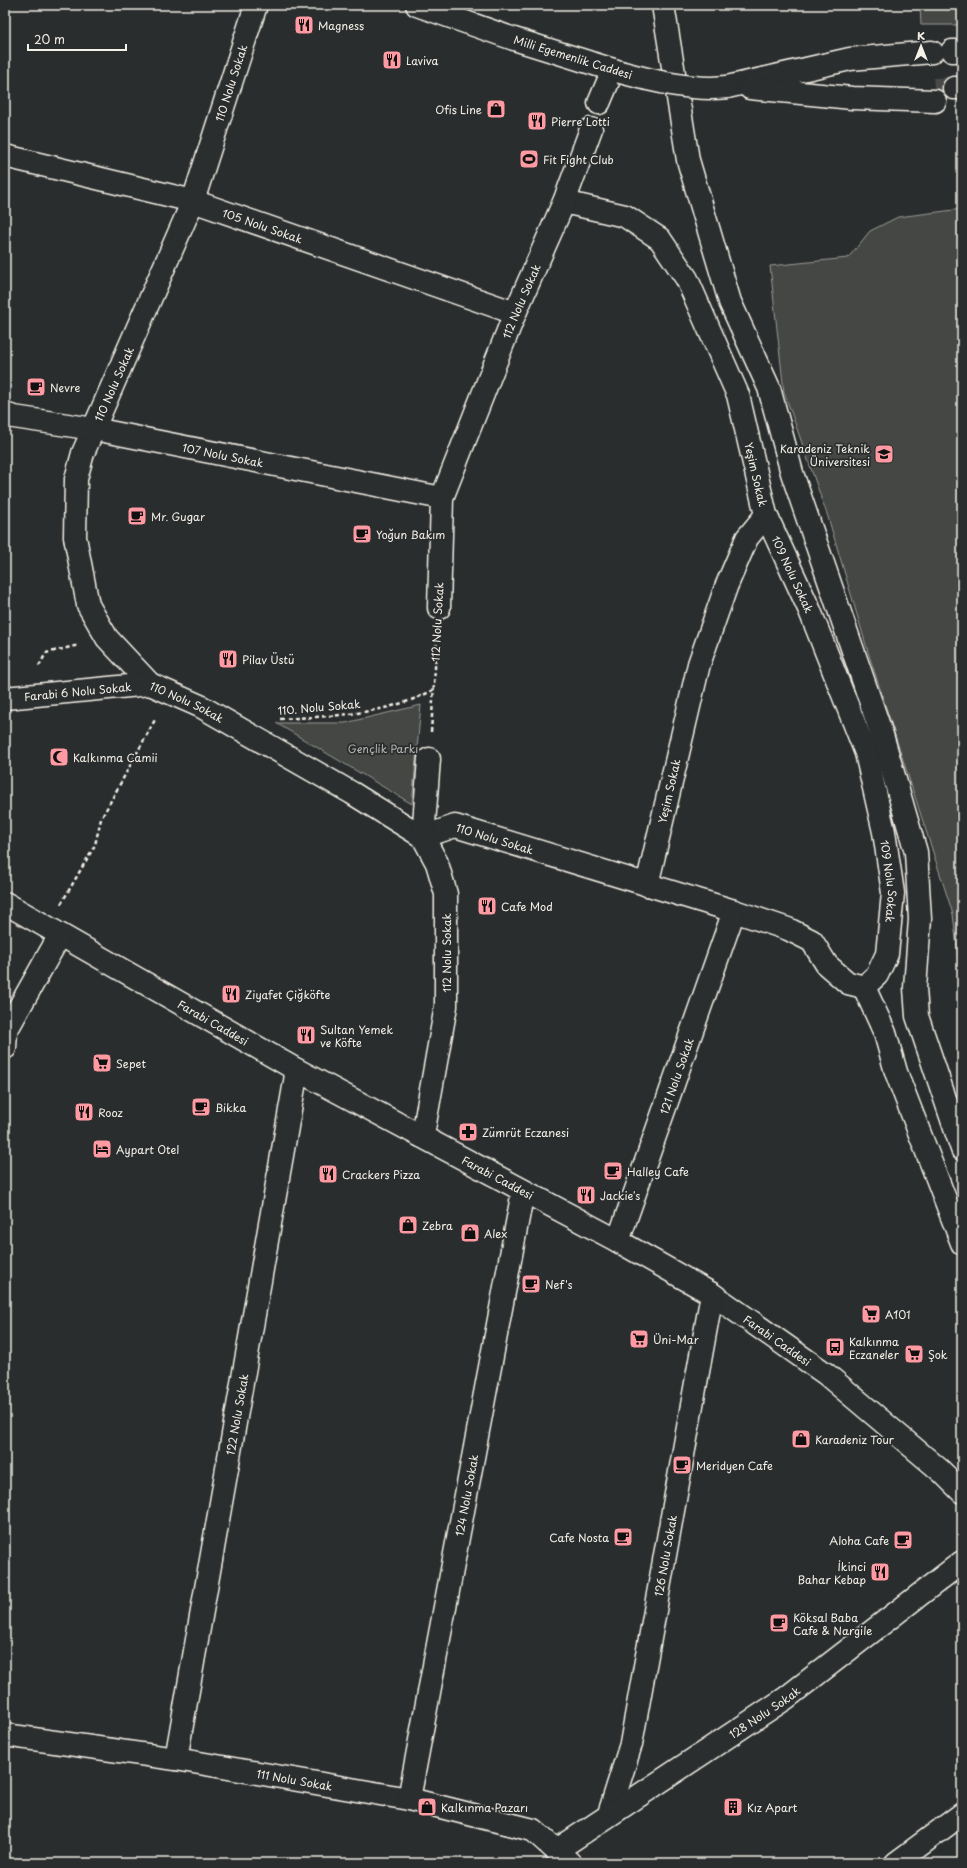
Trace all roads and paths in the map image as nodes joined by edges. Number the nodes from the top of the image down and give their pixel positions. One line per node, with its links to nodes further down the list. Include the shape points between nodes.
1 (256, 5): 11 (street, 110 Nolu Sokak)
2 (417, 5): 5 (street, Milli Egemenlik Caddesi)
3 (663, 5): 36 (street, via 688,160 696,190 730,302 768,388 792,473 882,735 916,852 920,919 915,988 917,1016)
4 (949, 51): 6 (street, Milli Egemenlik Caddesi, via 850,59)
5 (617, 71): 6 (street, Milli Egemenlik Caddesi, bridge, via 653,81 707,88); 8 (street)
6 (730, 87): 7 (street, Milli Egemenlik Caddesi, via 852,98)
7 (950, 94)
8 (599, 103)
9 (591, 129): 12 (street, 112 Nolu Sokak)
10 (5, 156): 11 (street, 105 Nolu Sokak)
11 (194, 201): 13 (street, 105 Nolu Sokak); 15 (street, 110 Nolu Sokak)
12 (564, 202): 13 (street, 112 Nolu Sokak); 17 (street, Yeşim Sokak, via 625,216 660,239 687,279 738,395)
13 (515, 313): 16 (street, 112 Nolu Sokak)
14 (8, 418): 15 (street, 107 Nolu Sokak)
15 (94, 429): 16 (street, 107 Nolu Sokak); 19 (street, 110 Nolu Sokak, via 83,452 76,479 75,537 88,605)
16 (442, 498): 18 (street, 112 Nolu Sokak)
17 (766, 515): 27 (street, Yeşim Sokak, via 747,538 699,664); 32 (street, 109 Nolu Sokak, via 810,611 866,753 884,832 893,893 887,954 877,975)
18 (439, 608): 21 (path, 112 Nolu Sokak)
19 (107, 638): 20 (street, 110 Nolu Sokak); 23 (path, via 46,653)
20 (150, 684): 22 (street, 110 Nolu Sokak); 23 (street, Farabi 6 Nolu Sokak)
21 (433, 690): 24 (path, 110. Nolu Sokak, via 417,698 352,715); 25 (path, 112 Nolu Sokak)
22 (170, 693): 26 (street, 110 Nolu Sokak, via 200,706); 29 (path, via 101,819 95,845)
23 (14, 697)
24 (274, 719)
25 (429, 759): 26 (street)
26 (423, 837): 27 (street, 110 Nolu Sokak, via 455,826); 35 (street, 112 Nolu Sokak, via 437,863 446,894 446,1006)
27 (647, 885): 30 (street, 110 Nolu Sokak)
28 (5, 903): 31 (street, Farabi Caddesi)
29 (59, 908)
30 (734, 911): 32 (street, 110 Nolu Sokak, via 788,929 812,941 827,965 848,983); 38 (street, 121 Nolu Sokak)
31 (60, 935): 33 (street); 34 (street, Farabi Caddesi)
32 (864, 987): 39 (street, via 885,1033 896,1072)
33 (6, 1036)
34 (297, 1070): 35 (street, Farabi Caddesi); 44 (street, 122 Nolu Sokak)
35 (421, 1136): 37 (street, Farabi Caddesi)
36 (962, 1149)
37 (523, 1191): 38 (street, Farabi Caddesi); 45 (street, 124 Nolu Sokak)
38 (618, 1241): 40 (street, Farabi Caddesi)
39 (962, 1243)
40 (712, 1294): 41 (street, Farabi Caddesi, via 826,1374 941,1471); 46 (street, 126 Nolu Sokak, via 631,1744)
41 (962, 1492)
42 (962, 1562): 46 (street, 128 Nolu Sokak, via 786,1698)
43 (5, 1735): 44 (street, 111 Nolu Sokak)
44 (176, 1759): 45 (street, 111 Nolu Sokak)
45 (409, 1799): 48 (street, 111 Nolu Sokak, via 533,1830)
46 (609, 1814): 48 (street, 128 Nolu Sokak)
47 (962, 1814): 49 (street)
48 (563, 1857)
49 (896, 1863)

